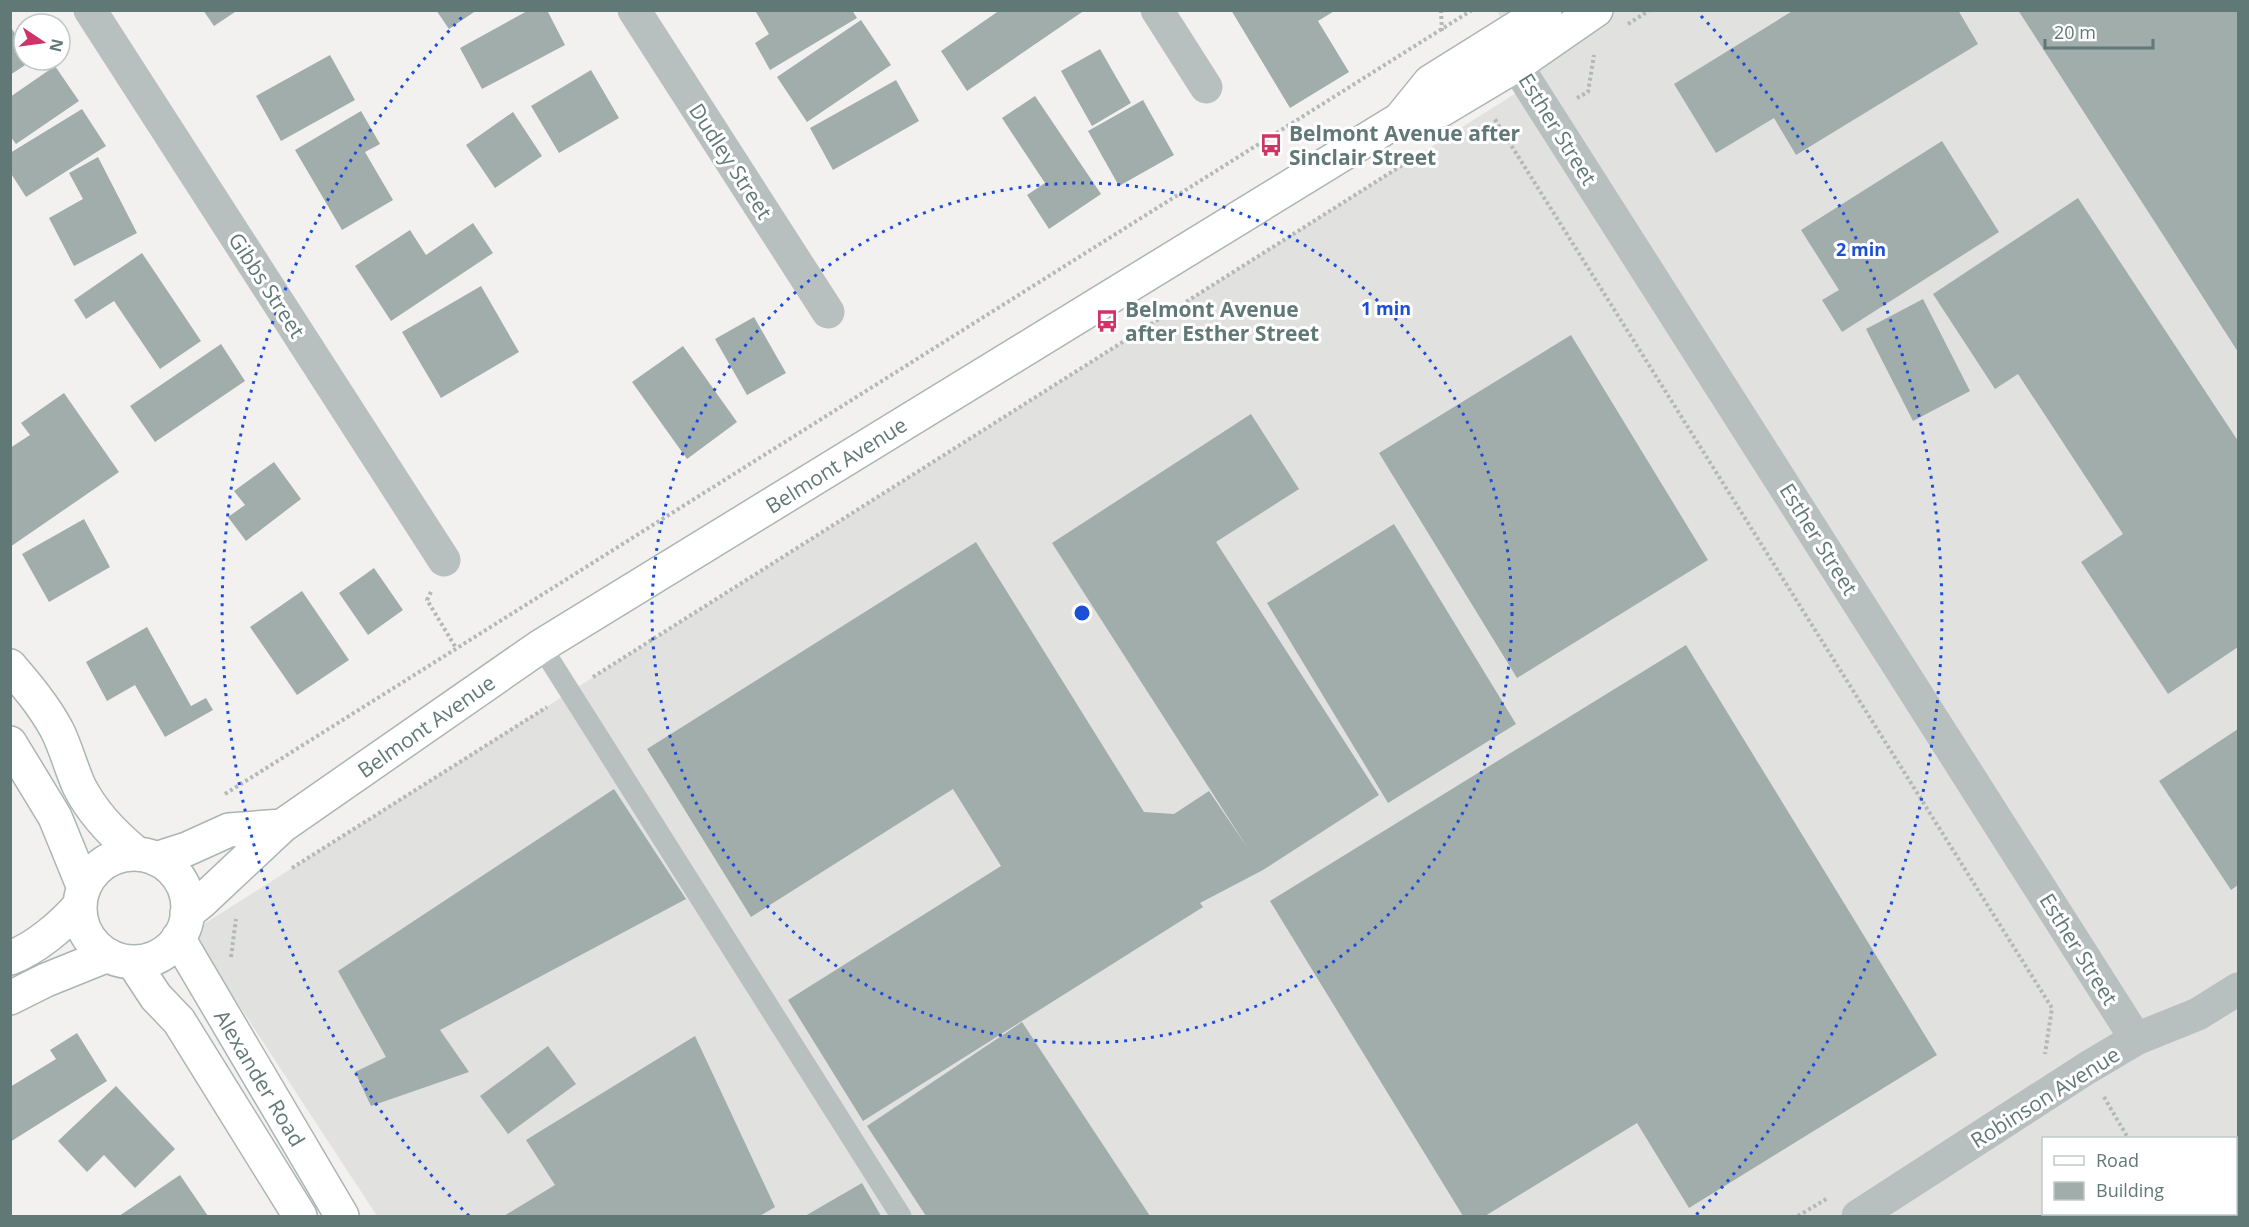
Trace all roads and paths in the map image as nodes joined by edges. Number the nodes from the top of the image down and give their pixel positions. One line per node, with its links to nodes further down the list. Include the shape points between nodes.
1 (90, 10): 19 (street, Gibbs Street)
2 (634, 10): 18 (street, Dudley Street)
3 (1157, 10): 13 (street)
4 (1441, 10): 9 (path)
5 (1472, 10): 9 (path)
6 (1545, 10): 11 (main road, Belmont Avenue)
7 (1650, 10): 8 (path)
8 (1609, 19): 11 (main road, Belmont Avenue)
9 (1440, 30): 12 (path); 21 (path)
10 (1596, 44): 14 (path, via 1588,92)
11 (1509, 52): 12 (main road, Belmont Avenue); 14 (street, Esther Street)
12 (1468, 76): 16 (path); 20 (main road, Belmont Avenue, via 1442,110 1400,119)
13 (1206, 87)
14 (1549, 114): 16 (path); 35 (street, Esther Street)
15 (1465, 133): 16 (path)
16 (1506, 137): 36 (path, via 2052,1008)
17 (1425, 151): 23 (path)
18 (828, 312)
19 (444, 560): 21 (path, via 427,600)
20 (541, 646): 23 (lane); 26 (main road, Belmont Avenue)
21 (456, 648): 25 (path)
22 (10, 666): 27 (main road, via 59,733 90,805 122,841)
23 (570, 692): 28 (path); 42 (lane)
24 (10, 743): 29 (main road, via 55,817)
25 (217, 799)
26 (282, 826): 27 (main road, via 229,830 187,849); 30 (main road, Belmont Avenue, via 201,902)
27 (146, 856): 29 (main road, via 115,857 102,864 91,875); 30 (main road, via 170,867 181,881 186,896)
28 (288, 871)
29 (82, 896): 31 (main road, via 55,929); 32 (main road, via 81,920 86,934 96,946)
30 (183, 926): 32 (main road, via 166,951 150,959); 41 (main road, Alexander Road)
31 (10, 958)
32 (120, 959): 34 (main road, via 46,980); 40 (main road, Alexander Road, via 179,1021)
33 (2238, 989): 35 (street, Robinson Avenue, via 2198,1014)
34 (10, 998)
35 (2136, 1039): 37 (street, Robinson Avenue)
36 (2045, 1059)
37 (2087, 1068): 38 (path); 44 (street, Robinson Avenue)
38 (2127, 1137)
39 (1828, 1198): 43 (path)
40 (300, 1216)
41 (342, 1216)
42 (901, 1216)
43 (1798, 1216)
44 (1858, 1216)

